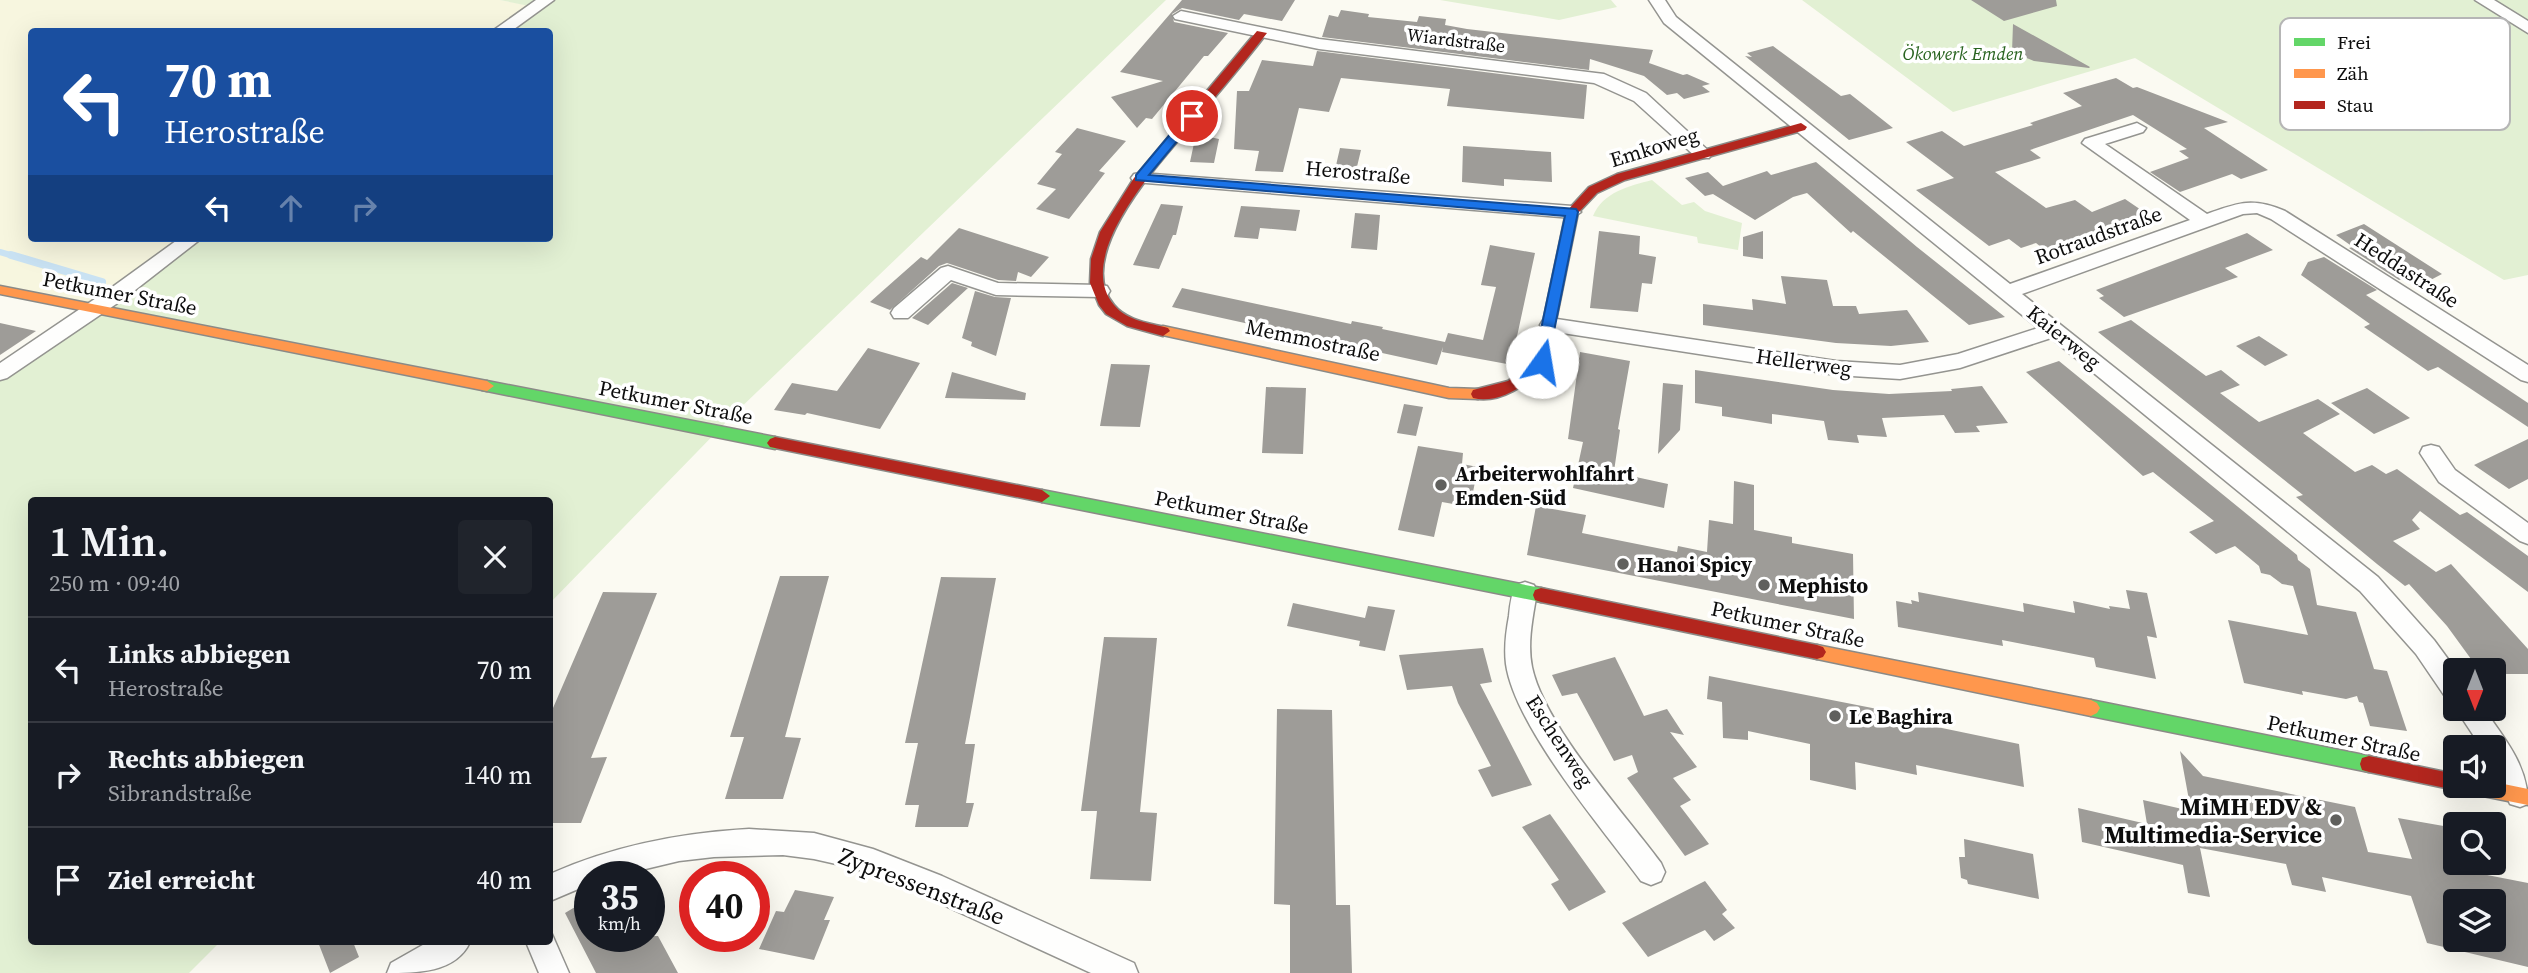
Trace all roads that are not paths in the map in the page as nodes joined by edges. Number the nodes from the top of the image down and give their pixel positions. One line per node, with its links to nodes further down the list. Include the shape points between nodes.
1 (546, 0): 6 (street)
2 (1657, 0): 8 (street, Kaierweg, via 1670,20)
3 (2483, 0): 5 (street)
4 (1181, 16): 7 (street, Wiardstraße)
5 (2528, 27)
6 (505, 28)
7 (1261, 33): 10 (street, Wiardstraße, via 1598,78 1640,97); 11 (main road)
8 (1801, 127): 10 (main road, Emkoweg); 18 (street, Kaierweg)
9 (2137, 128): 14 (street, Rotraudstraße, via 2091,143)
10 (1703, 154): 13 (main road, Emkoweg, via 1621,177 1593,190)
11 (1140, 178): 13 (street, Herostraße); 17 (main road, via 1113,215 1102,242)
12 (2259, 208): 14 (street, Rotraudstraße, via 2241,209); 24 (street, Heddastraße, via 2278,215)
13 (1572, 212): 21 (main road)
14 (2205, 222): 18 (street, Rotraudstraße)
15 (187, 242): 19 (street)
16 (0, 290): 19 (main road, Petkumer Straße)
17 (1100, 291): 20 (street, via 996,289 948,272); 21 (main road, Memmostraße, via 1118,317 1154,329 1449,393 1493,393 1530,377 1542,362)
18 (2007, 292): 22 (street, Kaierweg)
19 (94, 310): 23 (street); 27 (main road, Petkumer Straße)
20 (901, 313)
21 (1550, 325): 22 (street, Hellerweg, via 1873,371 1913,370 1960,361)
22 (2054, 330): 28 (street, Kaierweg, via 2370,584)
23 (0, 373)
24 (2528, 375)
25 (2431, 453): 26 (street, via 2447,476)
26 (2528, 535)
27 (1525, 592): 30 (main road, Petkumer Straße); 33 (street, Eschenweg, via 1518,638 1526,687 1548,730)
28 (2443, 673)
29 (2477, 721): 32 (street)
30 (2443, 780)
31 (2506, 792): 32 (main road)
32 (2524, 796)
33 (1651, 872)
34 (553, 887): 39 (street, Zypressenstraße, via 646,855 688,847 738,842 815,846 881,865 942,890)
35 (450, 945): 37 (street)
36 (542, 945): 38 (street)
37 (402, 973)
38 (554, 973)
39 (1123, 973)

